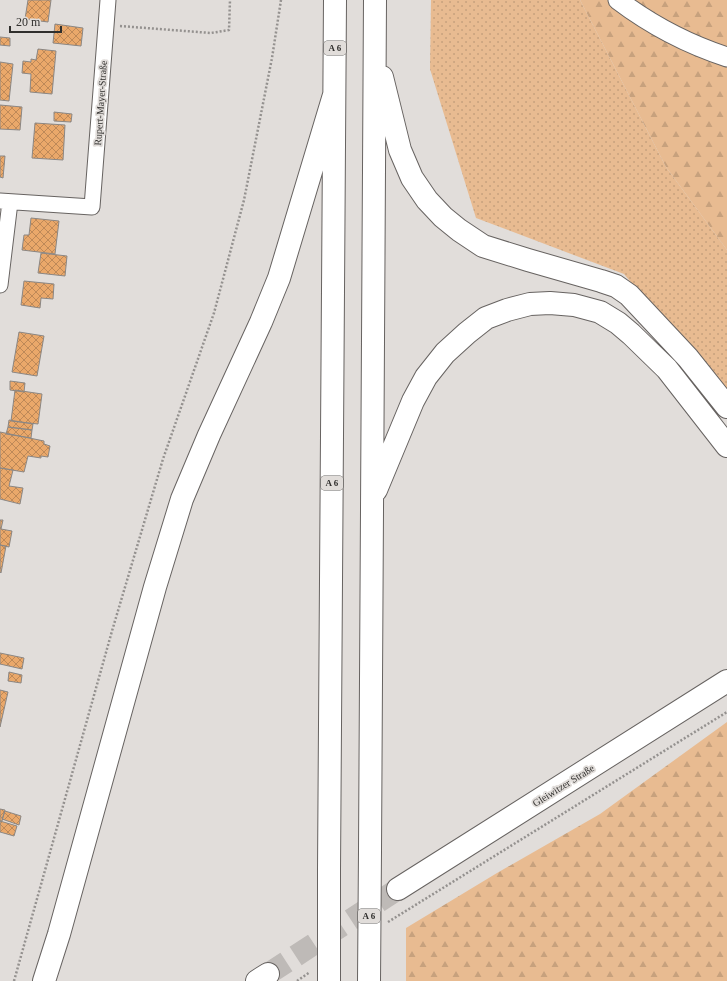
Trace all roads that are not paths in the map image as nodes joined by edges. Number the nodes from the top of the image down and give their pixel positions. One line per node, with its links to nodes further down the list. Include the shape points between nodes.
1 (108, 0): 8 (street, Rupert-Mayer-Straße, via 92,207)
2 (335, 0): 7 (main road, A 6)
3 (374, 0): 5 (main road, A 6)
4 (618, 0): 6 (street, via 675,36)
5 (374, 42): 10 (main road, via 400,150 412,178 442,217 483,246 616,286 629,296 688,358); 12 (main road, A 6)
6 (727, 57)
7 (334, 95): 15 (main road, via 279,278 182,499); 16 (main road, A 6, bridge, via 329,870)
8 (5, 202): 9 (street)
9 (0, 285)
10 (727, 407)
11 (727, 446): 12 (main road, A 6, via 667,369 618,323 600,312 574,305 530,304 486,318 445,353 426,377 413,401)
12 (371, 502): 19 (main road, A 6, bridge)
13 (727, 682): 14 (main road, Gleiwitzer Straße)
14 (398, 889)
15 (59, 934): 17 (main road); 18 (main road)
16 (321, 975)
17 (44, 981)
18 (60, 981)
19 (369, 981)

